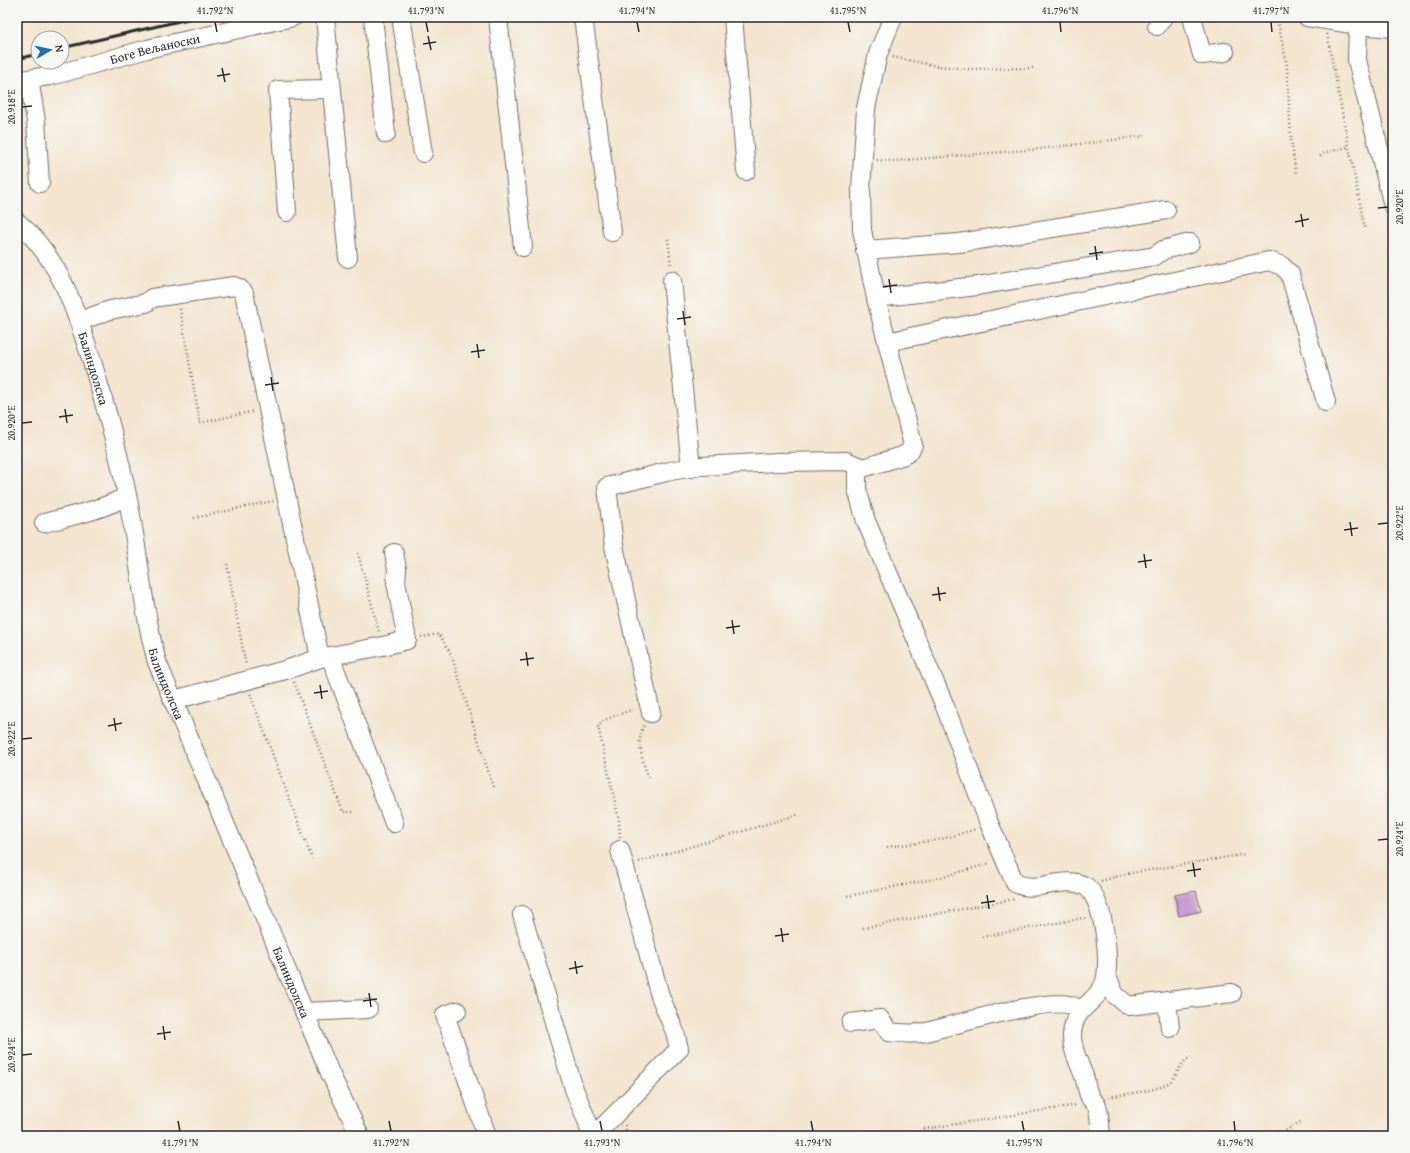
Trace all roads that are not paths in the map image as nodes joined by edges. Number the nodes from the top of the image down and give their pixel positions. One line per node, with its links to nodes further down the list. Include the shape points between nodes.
1 (293, 17): 14 (street, Боге Вељаноски, via 147,49 86,67)
2 (325, 17): 15 (street)
3 (373, 17): 16 (street)
4 (401, 17): 17 (street)
5 (498, 17): 26 (street)
6 (583, 17): 24 (street)
7 (733, 17): 18 (street)
8 (893, 17): 27 (street, via 878,54 866,108 862,158 862,230)
9 (1192, 17): 13 (street, via 1202,55)
10 (1318, 18): 11 (street)
11 (1358, 25): 12 (street); 20 (street, via 1357,60)
12 (1393, 28)
13 (1225, 52)
14 (23, 80): 19 (street, via 36,121)
15 (330, 89): 22 (street, via 278,90); 28 (street)
16 (386, 134)
17 (423, 153)
18 (746, 171)
19 (40, 183)
20 (1393, 206)
21 (1166, 210): 27 (street, via 959,243)
22 (287, 212)
23 (17, 222): 31 (street, Балиндолска, via 34,236 57,271)
24 (612, 232)
25 (1197, 246): 30 (street, via 1162,250 1155,256 977,286)
26 (523, 247)
27 (865, 250): 30 (street)
28 (348, 258)
29 (672, 280): 34 (street)
30 (876, 298): 32 (street)
31 (80, 321): 36 (street, Балиндолска, via 110,420); 39 (street, via 110,310 146,303 152,298 234,286 244,293 287,498)
32 (887, 342): 33 (street, via 1270,261 1282,266 1290,274); 35 (street, via 913,444 909,452 902,456)
33 (1326, 402)
34 (691, 468): 35 (street, via 778,462 846,461); 41 (street, via 607,487 614,546)
35 (863, 468): 45 (street, via 857,472 857,489 866,521 944,704 989,823 1015,883 1022,887 1030,887 1065,881 1088,888 1095,898 1099,911 1106,948)
36 (128, 496): 37 (street, via 119,501); 40 (street, Балиндолска, via 150,635 157,662)
37 (44, 523)
38 (394, 553): 39 (street, via 396,582 408,640)
39 (325, 657): 40 (street); 42 (street)
40 (174, 700): 51 (street, Балиндолска)
41 (650, 706)
42 (394, 823)
43 (622, 858): 57 (street, via 660,996 679,1049)
44 (522, 915): 56 (street)
45 (1106, 977): 47 (street, via 1115,995 1129,1006); 50 (street, via 1099,992)
46 (1232, 993): 47 (street)
47 (1166, 1001): 53 (street)
48 (368, 1009): 51 (street)
49 (457, 1011): 55 (street, via 445,1014)
50 (1080, 1011): 52 (street, via 1069,1004 1042,1006 1004,1012 924,1033 889,1032 880,1019); 58 (street, via 1074,1020 1072,1037 1076,1059 1091,1098 1097,1105)
51 (304, 1012): 54 (street, Балиндолска)
52 (851, 1023)
53 (1170, 1028)
54 (360, 1136)
55 (487, 1136)
56 (591, 1136)
57 (594, 1136)
58 (1101, 1136)

